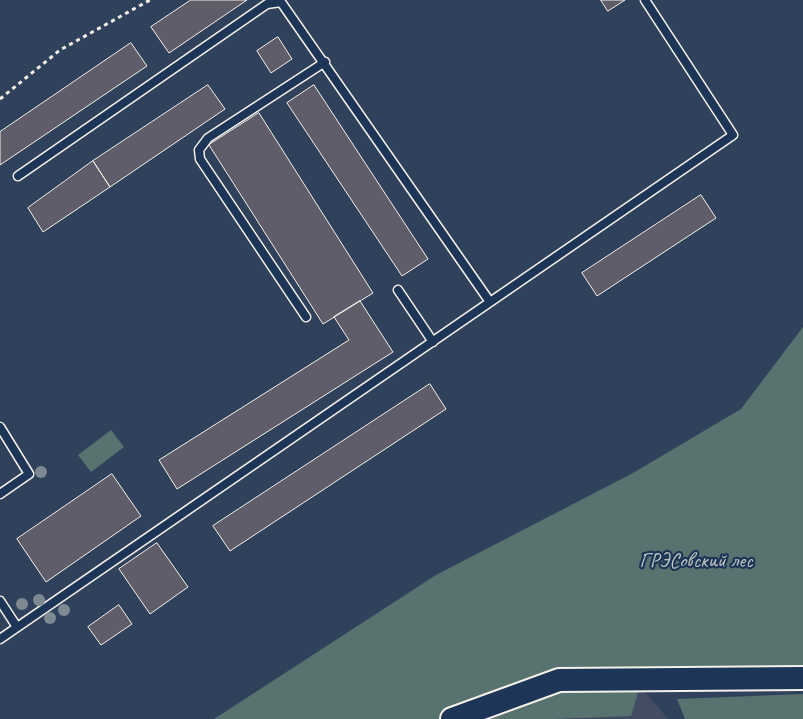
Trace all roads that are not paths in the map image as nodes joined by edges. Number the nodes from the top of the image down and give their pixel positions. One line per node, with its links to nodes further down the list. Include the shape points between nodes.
1 (645, 0): 5 (lane, via 733,135)
2 (325, 62): 3 (lane, via 287,8 281,2 267,4); 5 (lane); 6 (lane, via 208,138 199,150 200,159)
3 (18, 176)
4 (398, 290): 7 (lane)
5 (490, 302): 7 (lane)
6 (306, 317)
7 (433, 342): 11 (lane)
8 (0, 427): 9 (lane, via 29,474)
9 (0, 494)
10 (0, 601): 11 (lane)
11 (17, 627): 12 (lane)
12 (0, 639)
13 (803, 678): 14 (main road, via 559,680)
14 (452, 719)

